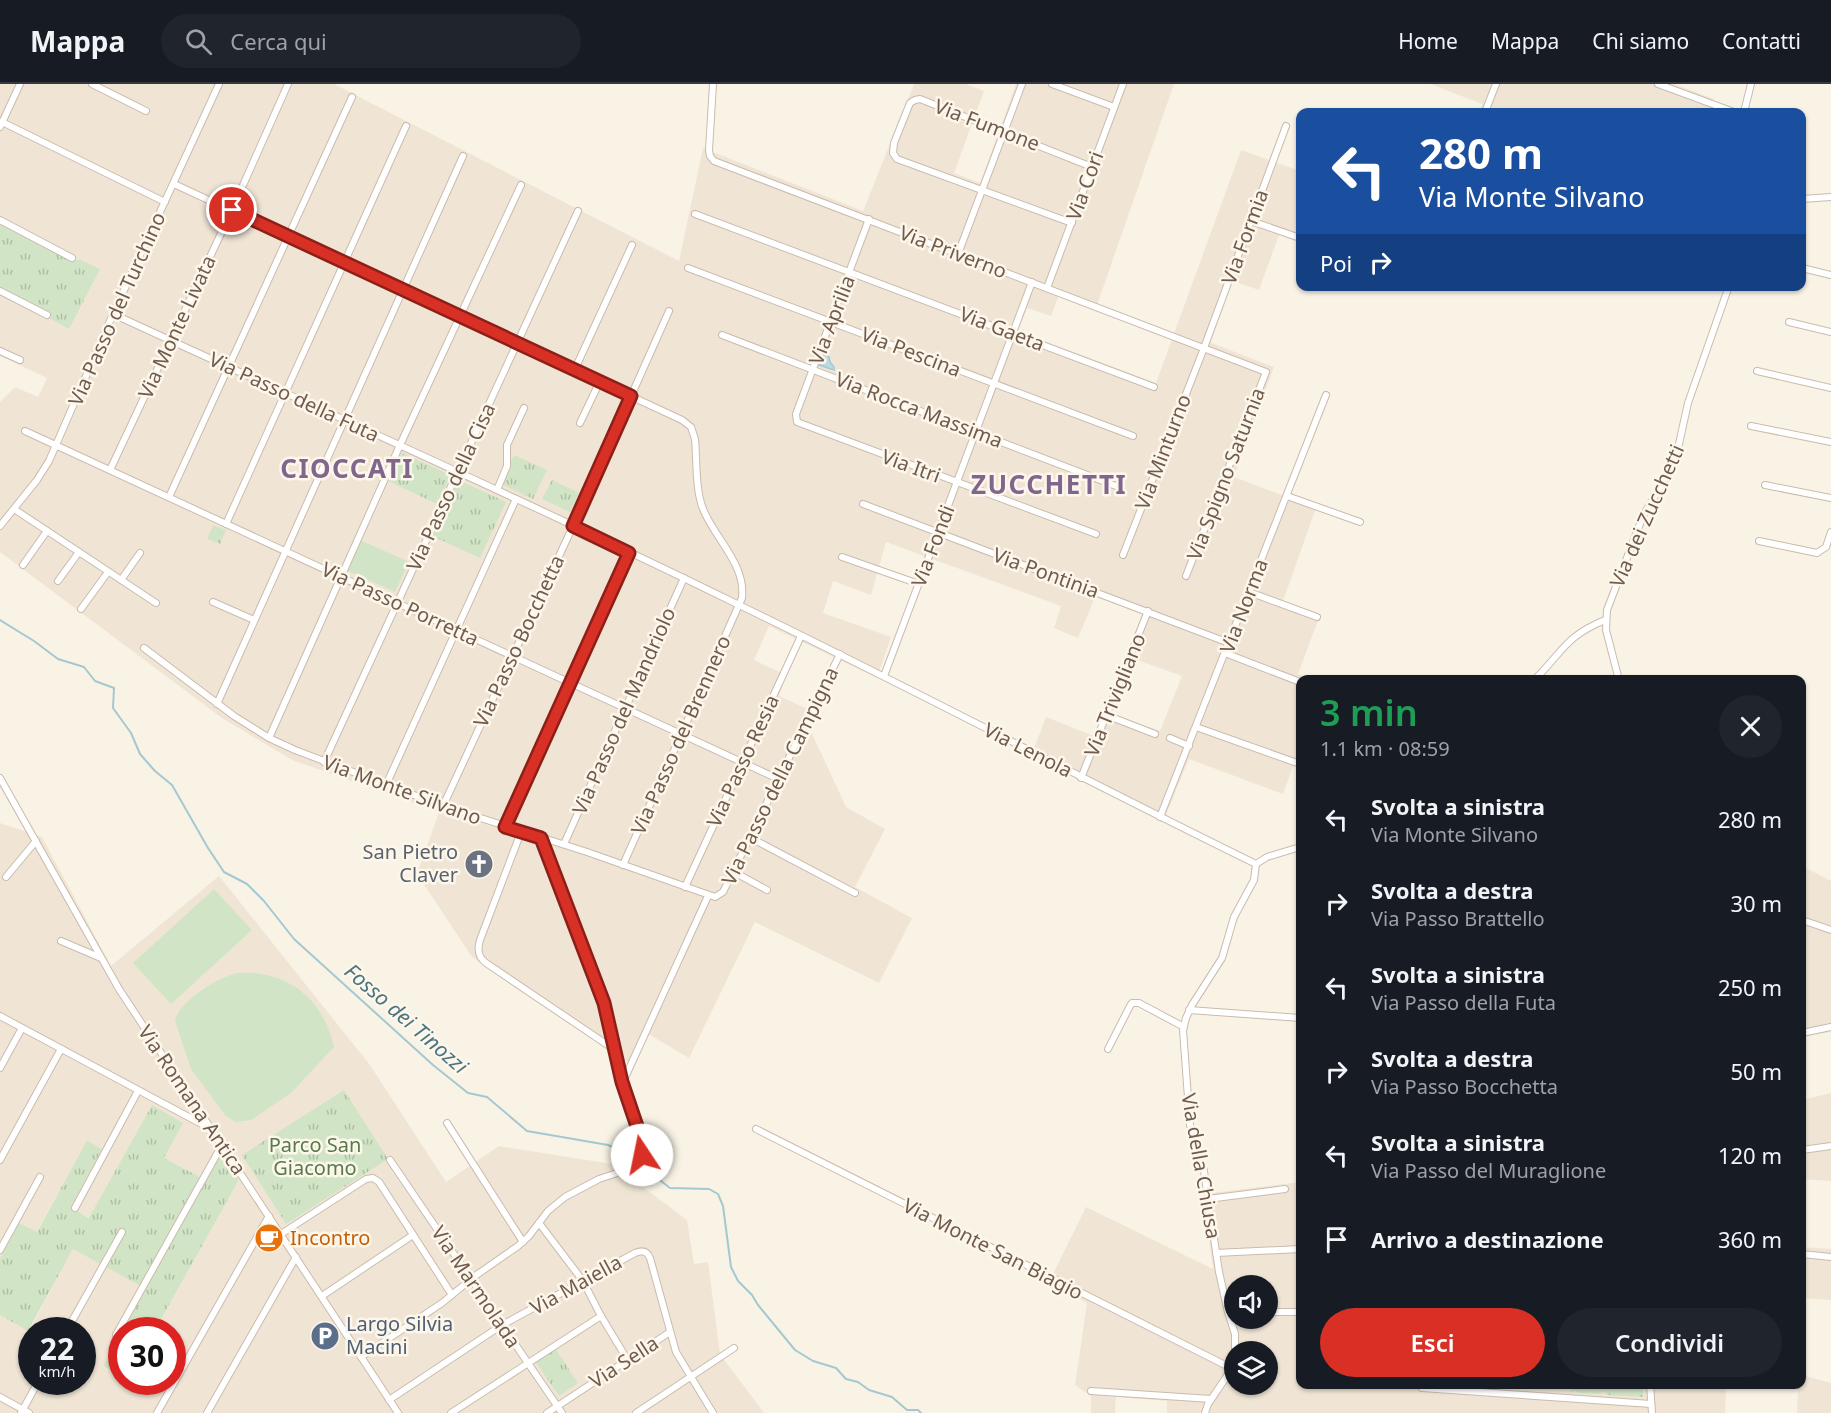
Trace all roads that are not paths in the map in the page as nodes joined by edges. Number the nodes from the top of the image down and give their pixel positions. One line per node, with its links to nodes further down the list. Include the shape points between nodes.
1 (20, 84): 18 (street)
2 (92, 84): 17 (street)
3 (219, 84): 24 (street, Via Passo del Turchino)
4 (288, 84): 30 (street, Via Monte Livata)
5 (713, 84): 33 (street, Via Priverno, via 708,150 712,160)
6 (1022, 84): 21 (street)
7 (1052, 84): 13 (street)
8 (1123, 84): 13 (street, Via Cori)
9 (1496, 84): 14 (street)
10 (1658, 84): 15 (street)
11 (1751, 84): 16 (street)
12 (352, 97): 37 (street)
13 (1114, 107): 23 (street, Via Cori)
14 (1487, 108)
15 (1723, 108)
16 (1744, 108)
17 (146, 111)
18 (1, 124): 29 (street)
19 (406, 126): 42 (street)
20 (1286, 126): 35 (street, Via Formia)
21 (1004, 132): 23 (street, Via Fumone); 26 (street); 26 (street, Via Fumone, via 917,99 910,103 896,139 896,158)
22 (463, 156): 50 (street)
23 (1092, 167): 36 (street, Via Cori)
24 (174, 184): 29 (street, Via Passo del Turchino); 30 (street)
25 (521, 185): 56 (street)
26 (982, 189): 36 (street, Via Fumone); 40 (street)
27 (1831, 197): 28 (street)
28 (1806, 199)
29 (165, 202): 54 (street, Via Passo del Turchino)
30 (232, 210): 37 (street); 62 (street, Via Monte Livata)
31 (579, 211): 63 (street, Via Passo della Cisa)
32 (695, 214): 46 (street, Via Gaeta)
33 (869, 219): 40 (street, Via Priverno); 46 (street, Via Aprilia)
34 (0, 220): 41 (street)
35 (1251, 221): 38 (street); 64 (street, Via Formia)
36 (1071, 223): 49 (street, Via Cori)
37 (288, 236): 42 (street); 67 (street)
38 (1296, 237)
39 (632, 245): 68 (street)
40 (958, 254): 48 (street, Via Priverno)
41 (72, 258)
42 (345, 262): 50 (street); 76 (street)
43 (1831, 267): 47 (street)
44 (688, 268): 57 (street, Via Pescina)
45 (1806, 269): 47 (street)
46 (849, 272): 57 (street, Via Aprilia); 60 (street, Via Gaeta)
47 (1830, 275)
48 (1032, 282): 49 (street, Via Priverno); 60 (street, Via Fondi)
49 (1047, 288): 64 (street, Via Priverno)
50 (402, 289): 56 (street); 80 (street)
51 (0, 291): 55 (street)
52 (1728, 291): 134 (street, Via dei Zucchetti, via 1688,403 1675,462 1640,522)
53 (669, 311): 78 (street, Via Passo Bocchetta)
54 (112, 314): 62 (street, Via Passo della Futa); 88 (street, Via Passo del Turchino)
55 (47, 315)
56 (461, 316): 63 (street); 89 (street)
57 (831, 322): 69 (street, Via Aprilia); 73 (street, Via Pescina)
58 (1789, 322): 59 (street)
59 (1831, 332)
60 (1013, 333): 73 (street, Via Fondi); 74 (street, Via Gaeta)
61 (722, 335): 69 (street, Via Rocca Massima)
62 (171, 340): 67 (street, Via Passo della Futa); 90 (street, Via Monte Livata)
63 (519, 343): 68 (street); 91 (street, Via Passo della Cisa)
64 (1204, 348): 71 (street, Via Priverno); 115 (street, Via Minturno)
65 (0, 351): 66 (street)
66 (20, 360)
67 (228, 367): 76 (street, Via Passo della Futa); 97 (street)
68 (575, 369): 72 (street)
69 (813, 370): 81 (street, Via Aprilia); 85 (street, Via Rocca Massima)
70 (1757, 371): 75 (street)
71 (1266, 372): 119 (street, Via Spigno Saturnia)
72 (600, 381): 78 (street); 82 (street)
73 (994, 383): 85 (street, Via Fondi); 86 (street, Via Pescina)
74 (1154, 387)
75 (1831, 388)
76 (285, 393): 80 (street, Via Passo della Futa); 103 (street)
77 (1326, 395): 96 (street, Via Norma)
78 (631, 396): 105 (street, Via Passo Bocchetta); 129 (street, via 682,420 694,434 701,503 739,572)
79 (524, 408): 95 (street, via 507,445 507,466)
80 (344, 420): 89 (street, Via Passo della Futa); 111 (street)
81 (796, 420): 92 (street, Via Itri)
82 (580, 423)
83 (1751, 426): 87 (street)
84 (25, 431): 88 (street, Via Passo Porretta)
85 (976, 432): 92 (street, Via Fondi); 94 (street, Via Rocca Massima)
86 (1133, 436)
87 (1831, 442)
88 (56, 445): 90 (street, Via Passo Porretta); 101 (street, Via Passo del Turchino, via 41,474)
89 (400, 445): 91 (street, Via Passo della Futa); 120 (street)
90 (111, 470): 97 (street, Via Passo Porretta)
91 (458, 471): 95 (street, Via Passo della Futa); 128 (street, Via Passo della Cisa)
92 (957, 483): 108 (street, Via Fondi); 109 (street, Via Itri)
93 (1765, 485): 98 (street)
94 (1116, 486)
95 (497, 490): 99 (street, Via Passo della Futa)
96 (1287, 496): 102 (street); 125 (street, Via Norma)
97 (169, 498): 103 (street, Via Passo Porretta)
98 (1831, 498)
99 (516, 499): 105 (street, Via Passo della Futa); 135 (street)
100 (863, 504): 108 (street, Via Pontinia)
101 (14, 509): 104 (street, Via Passo del Turchino); 106 (street)
102 (1360, 522)
103 (226, 524): 111 (street, Via Passo Porretta)
104 (0, 526)
105 (573, 526): 114 (street, Via Passo della Futa); 141 (street, Via Passo Bocchetta)
106 (47, 531): 112 (street); 117 (street)
107 (1831, 531): 110 (street, via 1825,549 1817,553)
108 (938, 533): 124 (street, Via Fondi); 131 (street, Via Pontinia)
109 (1096, 534)
110 (1759, 541)
111 (285, 551): 120 (street, Via Passo Porretta); 133 (street)
112 (78, 552): 118 (street); 123 (street)
113 (140, 553): 122 (street)
114 (629, 553): 121 (street, Via Passo della Futa); 146 (street)
115 (1123, 555)
116 (842, 556): 124 (street)
117 (23, 566)
118 (108, 572): 122 (street); 130 (street)
119 (1186, 576)
120 (340, 577): 128 (street, Via Passo Porretta); 153 (street)
121 (684, 578): 129 (street, Via Passo della Futa); 148 (street, Via Passo del Mandriolo)
122 (121, 580): 127 (street)
123 (58, 581)
124 (919, 584): 144 (street, Via Fondi)
125 (1249, 592): 132 (street); 137 (street, Via Norma)
126 (213, 602): 133 (street)
127 (156, 603)
128 (397, 603): 135 (street, Via Passo Porretta); 156 (street, Via Passo della Cisa)
129 (740, 605): 136 (street, Via Passo della Futa); 151 (street, Via Passo del Brennero)
130 (81, 609)
131 (1148, 611): 137 (street, Via Pontinia); 149 (street, Via Trivigliano)
132 (1317, 617)
133 (254, 620): 147 (street)
134 (1605, 620): 142 (street, via 1571,638); 143 (street, Via dei Zucchetti)
135 (457, 630): 141 (street, Via Passo Porretta); 162 (street)
136 (801, 636): 140 (street, Via Lenola); 157 (street, Via Passo Resia)
137 (1229, 643): 139 (street, Via Norma)
138 (144, 648): 147 (street, Via Monte Silvano)
139 (1225, 653): 145 (street); 150 (street, Via Norma)
140 (840, 654): 144 (street, Via Lenola); 167 (street, Via Passo della Campigna)
141 (511, 656): 146 (street, Via Passo Porretta); 163 (street, Via Passo Bocchetta)
142 (1538, 675)
143 (1618, 675)
144 (884, 676): 161 (street, Via Lenola)
145 (1296, 680)
146 (571, 683): 148 (street, Via Passo Porretta); 165 (street)
147 (217, 704): 153 (street, Via Monte Silvano)
148 (625, 708): 151 (street, Via Passo Porretta); 170 (street, Via Passo del Mandriolo)
149 (1106, 715): 152 (street); 161 (street, Via Trivigliano)
150 (1196, 727): 155 (street, Via Norma); 158 (street)
151 (682, 734): 157 (street, Via Passo Porretta); 173 (street, Via Passo del Brennero)
152 (1155, 734)
153 (269, 738): 156 (street, Via Monte Silvano)
154 (1170, 738): 155 (street)
155 (1189, 746): 164 (street, Via Norma)
156 (324, 762): 162 (street, Via Monte Silvano)
157 (742, 762): 159 (street, Via Passo Porretta); 176 (street, Via Passo Resia)
158 (1296, 763)
159 (774, 777)
160 (0, 778): 169 (street, Via Romana Antica)
161 (1081, 778): 164 (street, Via Lenola)
162 (386, 785): 163 (street, Via Monte Silvano)
163 (443, 806): 165 (street, Via Monte Silvano)
164 (1160, 818): 172 (street, Via Lenola)
165 (505, 827): 166 (street, Via Monte Silvano)
166 (521, 832): 168 (street, Via Monte Silvano); 194 (street, via 480,940 479,955)
167 (749, 837): 174 (street, Via Passo della Campigna); 178 (street)
168 (541, 838): 170 (street, Via Monte Silvano); 194 (street, via 600,993)
169 (36, 841): 175 (street); 184 (street, Via Romana Antica)
170 (564, 844): 173 (street, Via Monte Silvano)
171 (1296, 848): 172 (street)
172 (1256, 864): 185 (street, Via della Chiusa, via 1254,880 1234,917 1220,962)
173 (623, 865): 176 (street, Via Monte Silvano)
174 (732, 871): 177 (street); 180 (street, Via Passo della Campigna)
175 (6, 877)
176 (685, 887): 179 (street, Via Monte Silvano)
177 (767, 890)
178 (855, 893)
179 (708, 896): 180 (street, Via Monte Silvano); 196 (street)
180 (717, 897)
181 (1806, 921): 182 (street)
182 (1831, 930)
183 (61, 941): 184 (street)
184 (101, 958): 200 (street, Via Romana Antica)
185 (1189, 1010): 187 (street); 188 (street, Via della Chiusa)
186 (0, 1016): 190 (street)
187 (1296, 1018)
188 (1184, 1027): 193 (street, via 1135,1002); 208 (street, Via della Chiusa, via 1190,1125)
189 (1831, 1027): 191 (street)
190 (22, 1028): 192 (street); 195 (street)
191 (1806, 1032)
192 (60, 1049): 197 (street); 204 (street)
193 (1108, 1049)
194 (615, 1050): 196 (street)
195 (0, 1068)
196 (622, 1082): 211 (street, via 642,1141 639,1163 572,1192 550,1208)
197 (138, 1091): 200 (street); 209 (street)
198 (447, 1123): 215 (street)
199 (756, 1129): 238 (street, Via Monte San Biagio)
200 (213, 1131): 201 (street, Via Romana Antica)
201 (222, 1145): 210 (street, Via Romana Antica); 231 (street)
202 (1831, 1146): 203 (street)
203 (1806, 1149)
204 (0, 1160)
205 (390, 1160): 222 (street, Via Marmolada)
206 (39, 1177): 217 (street)
207 (1285, 1189): 208 (street)
208 (1208, 1199): 218 (street, Via della Chiusa)
209 (75, 1208)
210 (269, 1215): 213 (street, Via Romana Antica); 251 (street)
211 (539, 1223): 215 (street); 223 (street)
212 (122, 1232): 230 (street)
213 (281, 1234): 214 (street, via 371,1178 379,1182); 220 (street, Via Romana Antica)
214 (413, 1235): 225 (street); 226 (street)
215 (523, 1242): 222 (street)
216 (1296, 1249): 218 (street)
217 (0, 1250)
218 (1216, 1253): 224 (street, Via della Chiusa)
219 (1806, 1254): 221 (street)
220 (296, 1257): 226 (street, Via Romana Antica); 252 (street)
221 (1831, 1257)
222 (471, 1279): 225 (street); 232 (street, Via Marmolada)
223 (583, 1281): 229 (street); 232 (street, Via Maiella); 233 (street, Via Maiella, via 637,1252 645,1252 650,1257)
224 (1224, 1284)
225 (452, 1295): 235 (street)
226 (322, 1296): 235 (street, Via Romana Antica)
227 (1278, 1312): 228 (street)
228 (1296, 1312)
229 (601, 1316): 236 (street); 237 (street)
230 (74, 1317)
231 (126, 1317)
232 (502, 1325): 237 (street, Via Marmolada); 247 (street, Via Maiella)
233 (670, 1332): 236 (street, Via Sella); 239 (street)
234 (734, 1348): 239 (street)
235 (361, 1357): 247 (street, Via Romana Antica)
236 (627, 1359): 249 (street, Via Sella)
237 (528, 1363): 249 (street, Via Marmolada); 254 (street)
238 (1224, 1364)
239 (690, 1378): 257 (street); 258 (street)
240 (1224, 1379): 246 (street)
241 (1436, 1389): 248 (street)
242 (1650, 1389): 248 (street)
243 (1091, 1391): 246 (street)
244 (32, 1395): 250 (street)
245 (0, 1397): 250 (street)
246 (1211, 1399): 259 (street)
247 (389, 1400): 253 (street, Via Romana Antica)
248 (1652, 1404): 260 (street)
249 (557, 1406): 255 (street, Via Sella); 256 (street, Via Marmolada)
250 (24, 1412)
251 (157, 1413)
252 (207, 1413)
253 (398, 1413)
254 (452, 1413)
255 (547, 1413)
256 (562, 1413)
257 (636, 1413)
258 (713, 1413)
259 (1205, 1413)
260 (1652, 1413)

